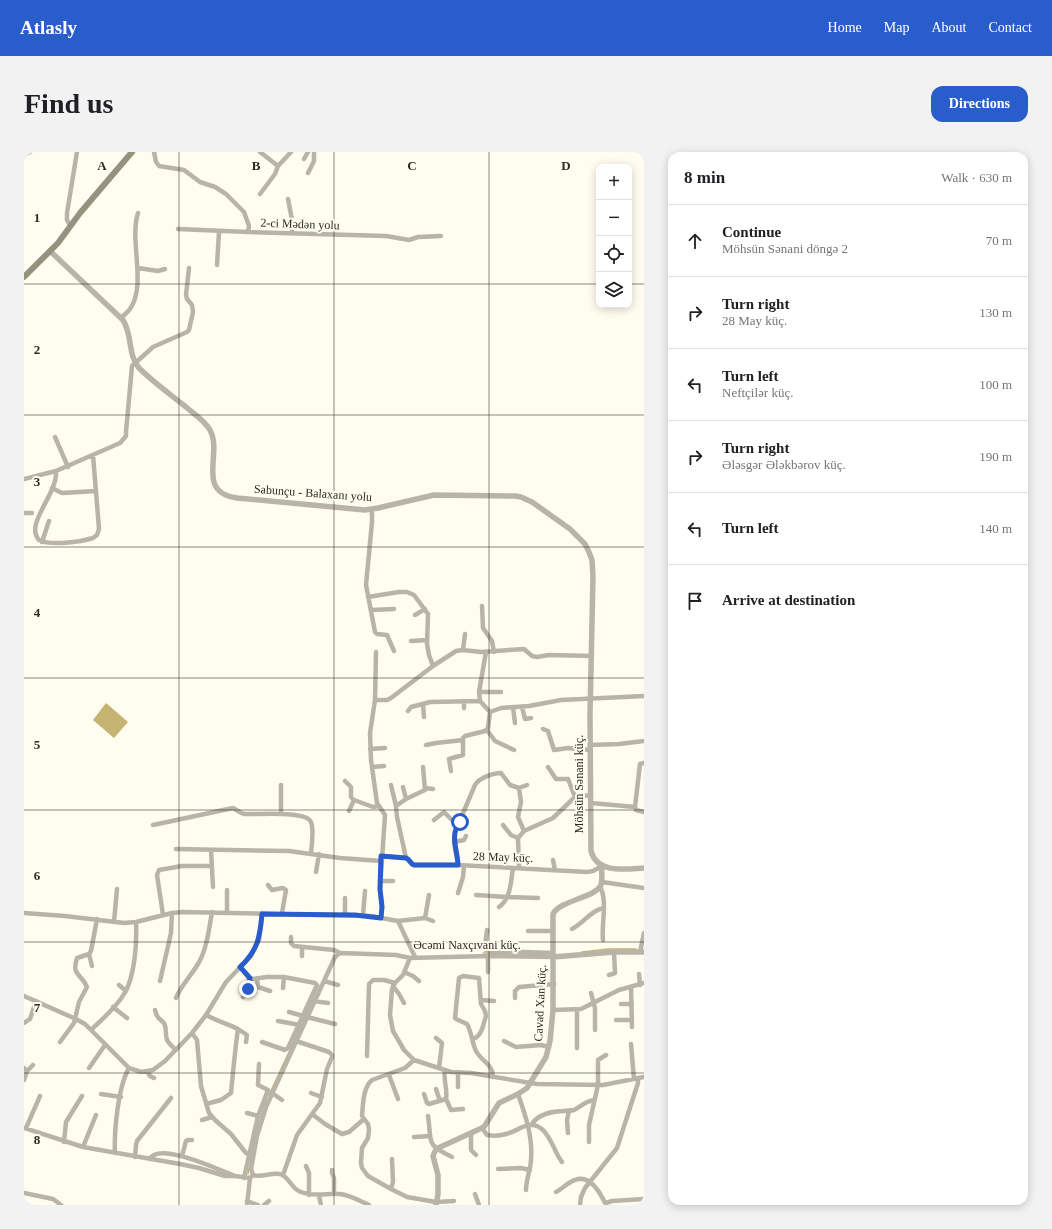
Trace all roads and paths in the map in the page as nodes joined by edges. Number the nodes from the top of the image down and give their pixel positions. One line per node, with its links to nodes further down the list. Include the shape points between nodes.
1 (30, 152): 9 (street)
2 (77, 152): 16 (street, via 67,213)
3 (132, 152): 16 (main road)
4 (154, 152): 19 (street, 2-ci Mədən yolu, via 158,166 184,170 200,182 226,194 244,212 249,226)
5 (260, 152): 11 (street)
6 (291, 152): 11 (street)
7 (308, 152): 10 (street)
8 (314, 152): 12 (street, via 314,161)
9 (24, 155)
10 (304, 159)
11 (278, 166): 13 (street)
12 (308, 173)
13 (260, 194)
14 (288, 199): 20 (street)
15 (138, 213): 24 (street, via 135,234)
16 (70, 225): 22 (main road)
17 (178, 229): 18 (street)
18 (219, 232): 19 (street); 23 (street)
19 (248, 232): 20 (street, 2-ci Mədən yolu)
20 (292, 233): 21 (street, 2-ci Mədən yolu, via 386,236 409,240)
21 (441, 236)
22 (50, 251): 27 (main road); 28 (street)
23 (217, 265)
24 (138, 268): 26 (street, via 158,272); 28 (street, via 133,303)
25 (189, 268): 29 (street, via 186,295 193,308 189,330 152,347)
26 (165, 269)
27 (25, 274)
28 (121, 318): 29 (street, via 129,334)
29 (135, 363): 31 (street, via 131,370 126,436 120,444); 39 (street, Sabunçu - Balaxanı yolu, via 210,430 214,445 213,480 222,494 231,498 358,510)
30 (55, 438): 32 (street)
31 (94, 455): 32 (street); 36 (street)
32 (68, 467): 33 (street)
33 (56, 471): 34 (street); 35 (street, via 57,476)
34 (24, 479)
35 (52, 488): 36 (street, via 62,493); 37 (street)
36 (96, 491): 45 (street, via 99,529 97,535 88,540)
37 (39, 502)
38 (36, 508): 41 (street)
39 (372, 509): 46 (street, via 366,579); 60 (street, Sabunçu - Balaxanı yolu, via 428,495 443,494 514,496 526,499 537,506 578,536 589,552 593,572)
40 (24, 513): 41 (street)
41 (32, 513): 42 (street)
42 (29, 519)
43 (49, 522): 45 (street)
44 (31, 536): 45 (street)
45 (42, 542)
46 (368, 597): 49 (street, via 407,592 414,594); 50 (street)
47 (482, 606): 59 (street, via 483,628 492,641)
48 (394, 609): 50 (street)
49 (425, 609): 51 (street); 53 (street, via 429,621)
50 (371, 610): 56 (street, via 377,634 386,635)
51 (415, 615)
52 (465, 634): 55 (street)
53 (427, 640): 54 (street); 61 (street)
54 (411, 641)
55 (463, 650): 58 (street); 61 (street, via 456,651)
56 (394, 651)
57 (376, 652): 65 (street)
58 (486, 652): 59 (street); 62 (street)
59 (494, 652): 60 (street, via 524,649 537,657)
60 (592, 656): 66 (street, Möhsün Sənani küç.)
61 (433, 666): 65 (street, via 391,698)
62 (479, 692): 63 (street); 68 (street)
63 (501, 692)
64 (644, 696): 66 (street)
65 (376, 700): 85 (street, via 370,732)
66 (590, 700): 71 (street, via 562,700); 83 (street, Möhsün Sənani küç.)
67 (464, 701): 68 (street); 69 (street); 72 (street)
68 (480, 701): 74 (street)
69 (423, 704): 73 (street, via 411,707); 75 (street)
70 (513, 707): 71 (street); 74 (street); 77 (street)
71 (522, 707): 76 (street, via 525,719)
72 (464, 708)
73 (408, 711)
74 (490, 712): 79 (street)
75 (424, 717)
76 (531, 718)
77 (515, 723)
78 (543, 729): 83 (street, via 548,731 554,750)
79 (487, 730): 80 (street, via 465,736); 86 (street, via 495,741)
80 (463, 740): 82 (street); 92 (street, via 463,755 449,759)
81 (644, 741): 83 (street)
82 (426, 745)
83 (590, 747): 101 (street, Möhsün Sənani küç.)
84 (385, 748): 85 (street)
85 (370, 749): 89 (street)
86 (514, 750)
87 (644, 763): 108 (street, via 640,764)
88 (384, 766): 89 (street)
89 (372, 767): 106 (street)
90 (423, 768): 98 (street)
91 (548, 768): 102 (street, via 556,779 568,779)
92 (451, 771)
93 (345, 781): 104 (street, via 351,787 351,796)
94 (527, 784): 100 (street)
95 (281, 785): 111 (street)
96 (391, 785): 107 (street)
97 (403, 788): 103 (street)
98 (425, 788): 99 (street); 103 (street)
99 (433, 788)
100 (519, 788): 114 (street, via 510,785 501,773 478,781); 116 (street, via 521,802 518,817)
101 (591, 795): 102 (street); 105 (street, Möhsün Sənani küç.)
102 (575, 797): 116 (street, via 553,818)
103 (406, 798): 107 (street)
104 (354, 800): 106 (street, via 373,807); 109 (street)
105 (591, 803): 108 (street); 130 (street, Möhsün Sənani küç., via 591,851 594,859)
106 (379, 806): 124 (street, via 385,815)
107 (396, 806): 125 (street)
108 (635, 808): 110 (street)
109 (350, 810)
110 (644, 812)
111 (281, 814): 113 (street, via 242,814 233,808); 122 (street, via 308,818 311,822)
112 (434, 820): 114 (street, via 444,812)
113 (153, 825)
114 (457, 825): 119 (street)
115 (503, 825): 118 (street, via 511,835)
116 (524, 831): 118 (street)
117 (466, 836): 119 (street, via 464,840)
118 (518, 838): 132 (street)
119 (454, 842): 127 (street)
120 (176, 849): 121 (street, 28 May küç.)
121 (211, 850): 122 (street, 28 May küç.); 128 (street)
122 (311, 853): 123 (street, 28 May küç.)
123 (319, 854): 124 (street, 28 May küç., via 340,858); 135 (street)
124 (381, 858): 125 (street, 28 May küç.); 137 (street)
125 (406, 858): 127 (street, 28 May küç., via 414,865)
126 (553, 860): 134 (street)
127 (458, 865): 129 (street, 28 May küç.)
128 (211, 866): 140 (street); 161 (street, via 182,866 160,870 158,875)
129 (464, 866): 131 (street, 28 May küç.); 145 (street)
130 (602, 866): 133 (street, via 613,869); 134 (street, 28 May küç., via 590,872); 139 (street)
131 (513, 868): 132 (street, 28 May küç.); 148 (street)
132 (519, 868): 134 (street, 28 May küç.)
133 (644, 868)
134 (554, 870)
135 (316, 872)
136 (393, 880): 137 (street)
137 (380, 881): 162 (street)
138 (268, 885): 158 (street, via 272,890 286,890)
139 (601, 885): 141 (street); 152 (street); 172 (street, Cavad Xan küç., via 556,909 553,914)
140 (213, 888)
141 (644, 888)
142 (118, 889): 167 (street)
143 (227, 890): 155 (street)
144 (365, 891): 160 (street)
145 (458, 893)
146 (429, 894): 163 (street)
147 (476, 895): 148 (street)
148 (507, 897): 150 (street); 151 (street)
149 (344, 898): 159 (street)
150 (538, 898)
151 (499, 907)
152 (603, 908): 169 (street); 175 (street)
153 (212, 912): 155 (street); 156 (street); 209 (street, via 202,955)
154 (24, 913): 164 (street)
155 (228, 913): 157 (street)
156 (172, 914): 161 (street); 194 (street, via 171,933)
157 (262, 914): 158 (street); 186 (street, via 261,932 256,948)
158 (282, 914): 159 (street)
159 (344, 915): 160 (street)
160 (363, 915): 162 (street)
161 (163, 916): 168 (street)
162 (381, 918): 165 (street)
163 (425, 918): 165 (street); 166 (street)
164 (97, 919): 167 (street); 180 (street)
165 (398, 921): 184 (street)
166 (433, 921)
167 (114, 922): 168 (street)
168 (136, 922): 204 (street, via 136,946)
169 (572, 929)
170 (487, 930): 181 (street, via 485,946 488,951)
171 (528, 931): 172 (street)
172 (552, 931): 181 (street, Cavad Xan küç.)
173 (644, 933): 178 (street)
174 (291, 937): 176 (street, via 292,945)
175 (603, 940)
176 (302, 948): 179 (street, Əcəmi Naxçıvani küç., via 334,950); 182 (street)
177 (614, 952): 178 (street, Əcəmi Naxçıvani küç.); 181 (street, Əcəmi Naxçıvani küç.); 190 (street, via 615,973)
178 (642, 952)
179 (340, 953): 184 (street, Əcəmi Naxçıvani küç.); 195 (street)
180 (89, 954): 185 (street); 228 (street, via 76,960 75,971 87,987 79,1002)
181 (553, 955): 183 (street, Əcəmi Naxçıvani küç.); 197 (street, Cavad Xan küç.)
182 (302, 956)
183 (488, 956): 184 (street, Əcəmi Naxçıvani küç.); 188 (street)
184 (412, 957): 187 (street)
185 (92, 966)
186 (240, 967): 192 (street); 225 (street, via 220,990)
187 (404, 972): 196 (street); 201 (street)
188 (488, 972)
189 (639, 974): 198 (street)
190 (609, 975)
191 (284, 977): 193 (street); 203 (street); 226 (street, via 317,984)
192 (250, 978): 193 (street); 208 (street)
193 (257, 978): 205 (street, via 258,987)
194 (160, 981)
195 (324, 981): 200 (street); 213 (street)
196 (419, 981)
197 (554, 984): 210 (street, via 519,987); 222 (street, Cavad Xan küç.)
198 (642, 984): 202 (street)
199 (119, 985): 204 (street)
200 (338, 985)
201 (394, 985): 215 (street); 253 (street, via 384,980 373,980 369,984); 254 (street, via 390,1008 392,1028 402,1047)
202 (631, 987): 217 (street, via 619,990); 219 (street)
203 (283, 988)
204 (126, 991): 220 (street)
205 (270, 991)
206 (590, 993): 217 (street)
207 (24, 996): 212 (street)
208 (243, 997)
209 (176, 998)
210 (515, 998)
211 (480, 1000): 214 (street); 241 (street, via 486,1016 479,1037); 241 (street, via 478,977 459,978 455,1018 467,1024)
212 (36, 1001): 228 (street); 232 (street, via 30,1019)
213 (314, 1001): 216 (street); 226 (street)
214 (494, 1001)
215 (404, 1003)
216 (328, 1004)
217 (593, 1004): 223 (street); 238 (street)
218 (621, 1004): 219 (street)
219 (632, 1004): 230 (street)
220 (113, 1007): 227 (street); 237 (street)
221 (155, 1010): 251 (street, via 165,1027 168,1042)
222 (553, 1010): 223 (street); 249 (street, Cavad Xan küç.)
223 (577, 1010): 250 (street)
224 (289, 1012): 226 (street)
225 (206, 1015): 236 (street); 239 (street)
226 (305, 1016): 233 (street); 234 (street)
227 (127, 1018)
228 (76, 1019): 237 (street); 244 (street)
229 (616, 1020): 230 (street)
230 (632, 1020): 235 (street)
231 (278, 1021): 234 (street)
232 (24, 1023)
233 (335, 1024)
234 (301, 1025): 242 (street); 246 (street, via 287,1049)
235 (632, 1027)
236 (238, 1029): 245 (street, via 247,1035); 289 (street, via 231,1093 221,1100)
237 (91, 1030): 248 (street)
238 (595, 1030)
239 (192, 1033): 251 (street); 289 (street, via 197,1040 201,1086)
240 (436, 1038): 259 (street, via 442,1043)
241 (473, 1040): 265 (street, via 477,1052 492,1068)
242 (296, 1041): 275 (street); 282 (street, via 332,1054)
243 (504, 1041): 249 (street, via 516,1047)
244 (60, 1042)
245 (246, 1042)
246 (262, 1042)
247 (631, 1044): 268 (street)
248 (106, 1045): 257 (street); 258 (street)
249 (549, 1047): 270 (street, Cavad Xan küç., via 546,1057)
250 (577, 1048)
251 (176, 1050): 261 (street, via 160,1066)
252 (606, 1055): 271 (street, via 598,1060)
253 (367, 1056)
254 (414, 1060): 259 (street); 264 (street, via 408,1066)
255 (259, 1064): 295 (street, via 258,1085 268,1090)
256 (33, 1065): 260 (street)
257 (89, 1068)
258 (129, 1068): 261 (street); 281 (street, via 123,1080)
259 (439, 1068): 262 (street)
260 (26, 1069): 269 (street)
261 (147, 1071): 267 (street)
262 (445, 1071): 263 (street); 285 (street)
263 (458, 1072): 265 (street); 272 (street)
264 (389, 1074): 284 (street); 298 (street, via 368,1084 362,1116)
265 (493, 1077): 270 (street)
266 (644, 1077): 268 (street)
267 (154, 1078)
268 (636, 1078): 271 (street); 328 (street, via 638,1083 617,1148)
269 (24, 1080)
270 (530, 1083): 271 (street); 278 (street, Cavad Xan küç.)
271 (598, 1085): 287 (street)
272 (458, 1087)
273 (436, 1089): 288 (street)
274 (311, 1092): 282 (street)
275 (272, 1093): 286 (street); 327 (street, via 257,1136)
276 (101, 1094): 281 (street)
277 (424, 1094): 288 (street, via 429,1104)
278 (518, 1094): 300 (street); 302 (street, Cavad Xan küç., via 499,1103)
279 (40, 1096): 301 (street)
280 (82, 1096): 308 (street, via 66,1122)
281 (120, 1097): 312 (street)
282 (322, 1097): 293 (street)
283 (171, 1098): 316 (street, via 137,1141)
284 (398, 1099)
285 (446, 1099): 288 (street); 290 (street, via 451,1110)
286 (282, 1100)
287 (594, 1100): 291 (street); 309 (street, via 589,1125)
288 (440, 1101)
289 (206, 1104): 297 (street)
290 (463, 1109)
291 (569, 1111): 300 (street, via 544,1114); 303 (street)
292 (247, 1113): 295 (street)
293 (312, 1114): 298 (street, via 342,1134 349,1132); 325 (street, via 297,1135)
294 (96, 1115): 310 (street)
295 (258, 1116): 314 (street)
296 (428, 1116): 305 (street)
297 (212, 1117): 299 (street); 314 (street)
298 (364, 1119): 329 (street, via 369,1130 362,1148 362,1168 369,1177)
299 (202, 1120)
300 (530, 1125): 302 (street, via 500,1136 487,1135); 320 (street, via 545,1132); 324 (street)
301 (25, 1128): 308 (street)
302 (482, 1128): 304 (street, Cavad Xan küç.)
303 (568, 1132)
304 (471, 1134): 311 (street, Cavad Xan küç.); 313 (street, via 471,1150)
305 (430, 1136): 306 (street); 311 (street)
306 (414, 1137)
307 (192, 1140): 315 (street, via 186,1141)
308 (64, 1142): 310 (street)
309 (589, 1142)
310 (83, 1147): 312 (street)
311 (436, 1149): 317 (street); 341 (street, via 433,1156 438,1175)
312 (115, 1153): 316 (street)
313 (476, 1154)
314 (249, 1155): 327 (street)
315 (182, 1156): 318 (street, via 158,1153); 326 (street)
316 (135, 1157): 318 (street)
317 (452, 1157)
318 (149, 1159): 326 (street)
319 (392, 1159): 329 (street)
320 (562, 1162)
321 (306, 1166): 335 (street, via 309,1173)
322 (498, 1169): 324 (street)
323 (332, 1170): 333 (street)
324 (530, 1170): 330 (street)
325 (282, 1175): 327 (street); 335 (street, via 294,1188)
326 (234, 1176): 327 (street)
327 (249, 1177): 340 (street)
328 (591, 1182): 331 (street, via 575,1180); 342 (street); 349 (street, via 584,1190)
329 (391, 1189): 341 (street, via 412,1198)
330 (526, 1190)
331 (556, 1192)
332 (24, 1193): 343 (street, via 53,1199)
333 (334, 1194): 336 (street); 347 (street, via 344,1195)
334 (475, 1194): 348 (street)
335 (309, 1195): 336 (street)
336 (319, 1196): 346 (street)
337 (644, 1199): 342 (street, via 615,1200)
338 (269, 1201): 345 (street)
339 (454, 1201): 341 (street)
340 (247, 1203): 344 (street)
341 (436, 1203)
342 (606, 1204)
343 (61, 1205)
344 (258, 1205)
345 (264, 1205)
346 (321, 1205)
347 (369, 1205)
348 (479, 1205)
349 (580, 1205)

